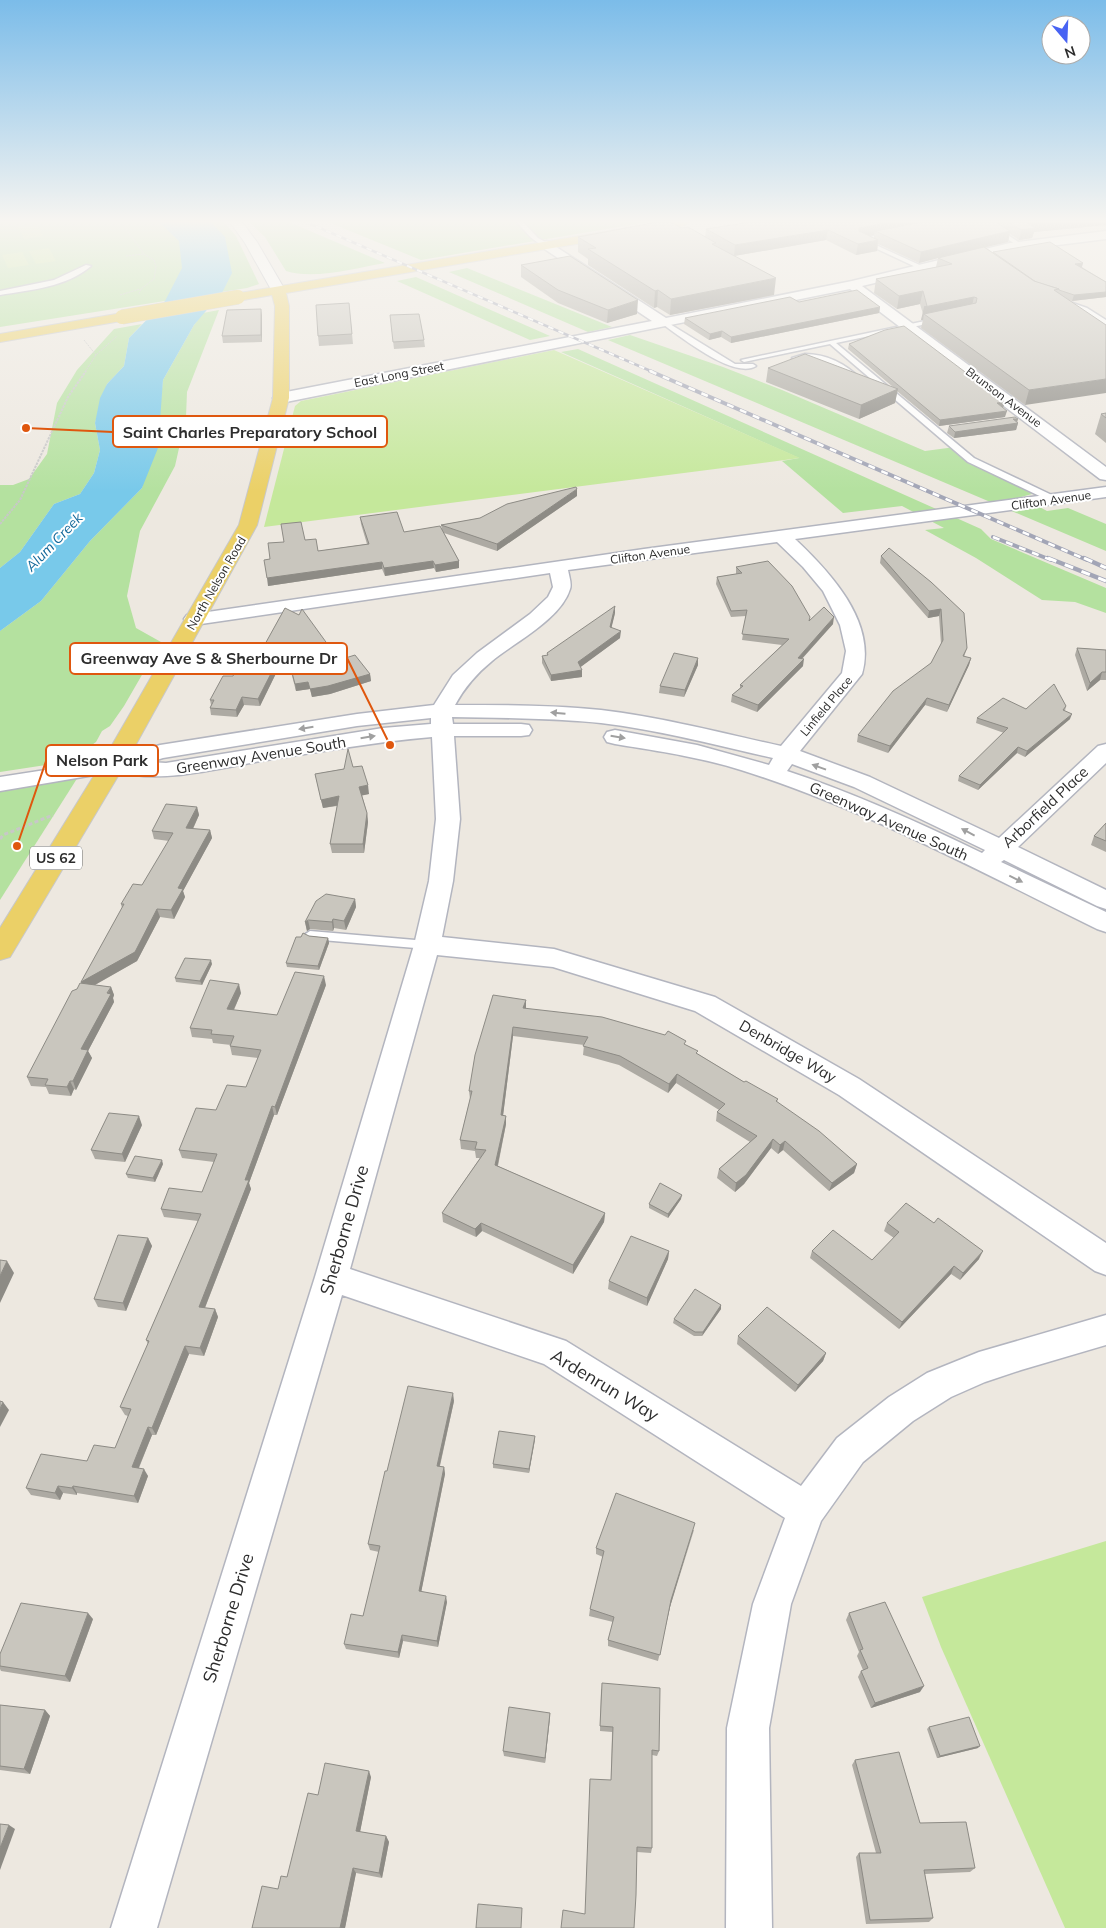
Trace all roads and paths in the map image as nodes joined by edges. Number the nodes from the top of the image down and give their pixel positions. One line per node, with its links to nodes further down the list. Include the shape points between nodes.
1 (151, 312): 11 (main road, bridge)
2 (282, 312): 17 (main road, North Nelson Road / US 62)
3 (648, 312): 8 (street)
4 (714, 312): 8 (street, East Long Street)
5 (889, 312): 10 (street, Brunson Avenue)
6 (1089, 312): 9 (lane)
7 (944, 319): 10 (lane)
8 (663, 322): 15 (lane, via 734,366 817,356 838,363); 17 (street, East Long Street)
9 (1106, 323)
10 (909, 326): 12 (lane); 21 (street, Brunson Avenue, via 1025,418)
11 (0, 338)
12 (830, 342): 13 (lane); 14 (lane)
13 (744, 360)
14 (868, 373): 15 (lane); 19 (lane)
15 (853, 376): 16 (lane)
16 (860, 381)
17 (281, 398): 27 (main road, North Nelson Road / US 62, via 248,525)
18 (945, 429): 19 (lane)
19 (936, 430): 23 (lane, via 971,460)
20 (52, 435): 24 (path, via 20,500)
21 (1106, 475)
22 (1106, 492): 23 (street, Clifton Avenue)
23 (1053, 499): 25 (street, Clifton Avenue)
24 (0, 524)
25 (781, 536): 26 (street, Clifton Avenue); 30 (street, Linfield Place, via 826,582 846,618 856,651 856,666)
26 (558, 567): 27 (street, Clifton Avenue); 28 (street, via 562,587 556,600 460,679)
27 (194, 619): 31 (main road, North Nelson Road / US 62)
28 (442, 721): 30 (street, Greenway Avenue South, via 507,729 597,734); 31 (street, Greenway Avenue South, via 383,735 166,770); 39 (street, Sherborne Drive, via 448,819 441,881)
29 (1106, 751): 35 (street, Arborfield Place)
30 (780, 764): 35 (street, Greenway Avenue South, via 825,790)
31 (112, 766): 32 (street); 40 (main road, North Nelson Road / US 62)
32 (81, 771): 33 (street); 34 (path, via 53,816)
33 (0, 784)
34 (0, 839)
35 (993, 857): 36 (street, Greenway Avenue South); 37 (street, Greenway Avenue South, one-way to 37)
36 (1106, 900)
37 (1106, 923)
38 (310, 935): 39 (lane)
39 (427, 945): 41 (street, Denbridge Way, via 554,958 705,1004 849,1087); 42 (street, Sherborne Drive)
40 (0, 950)
41 (1106, 1261)
42 (331, 1278): 44 (street, Ardenrun Way, via 554,1352); 45 (street, Sherborne Drive)
43 (1106, 1330): 44 (street, via 1021,1354 940,1385 900,1409 850,1450)
44 (806, 1510): 46 (street, via 772,1604 748,1728)
45 (134, 1928)
46 (749, 1928)

